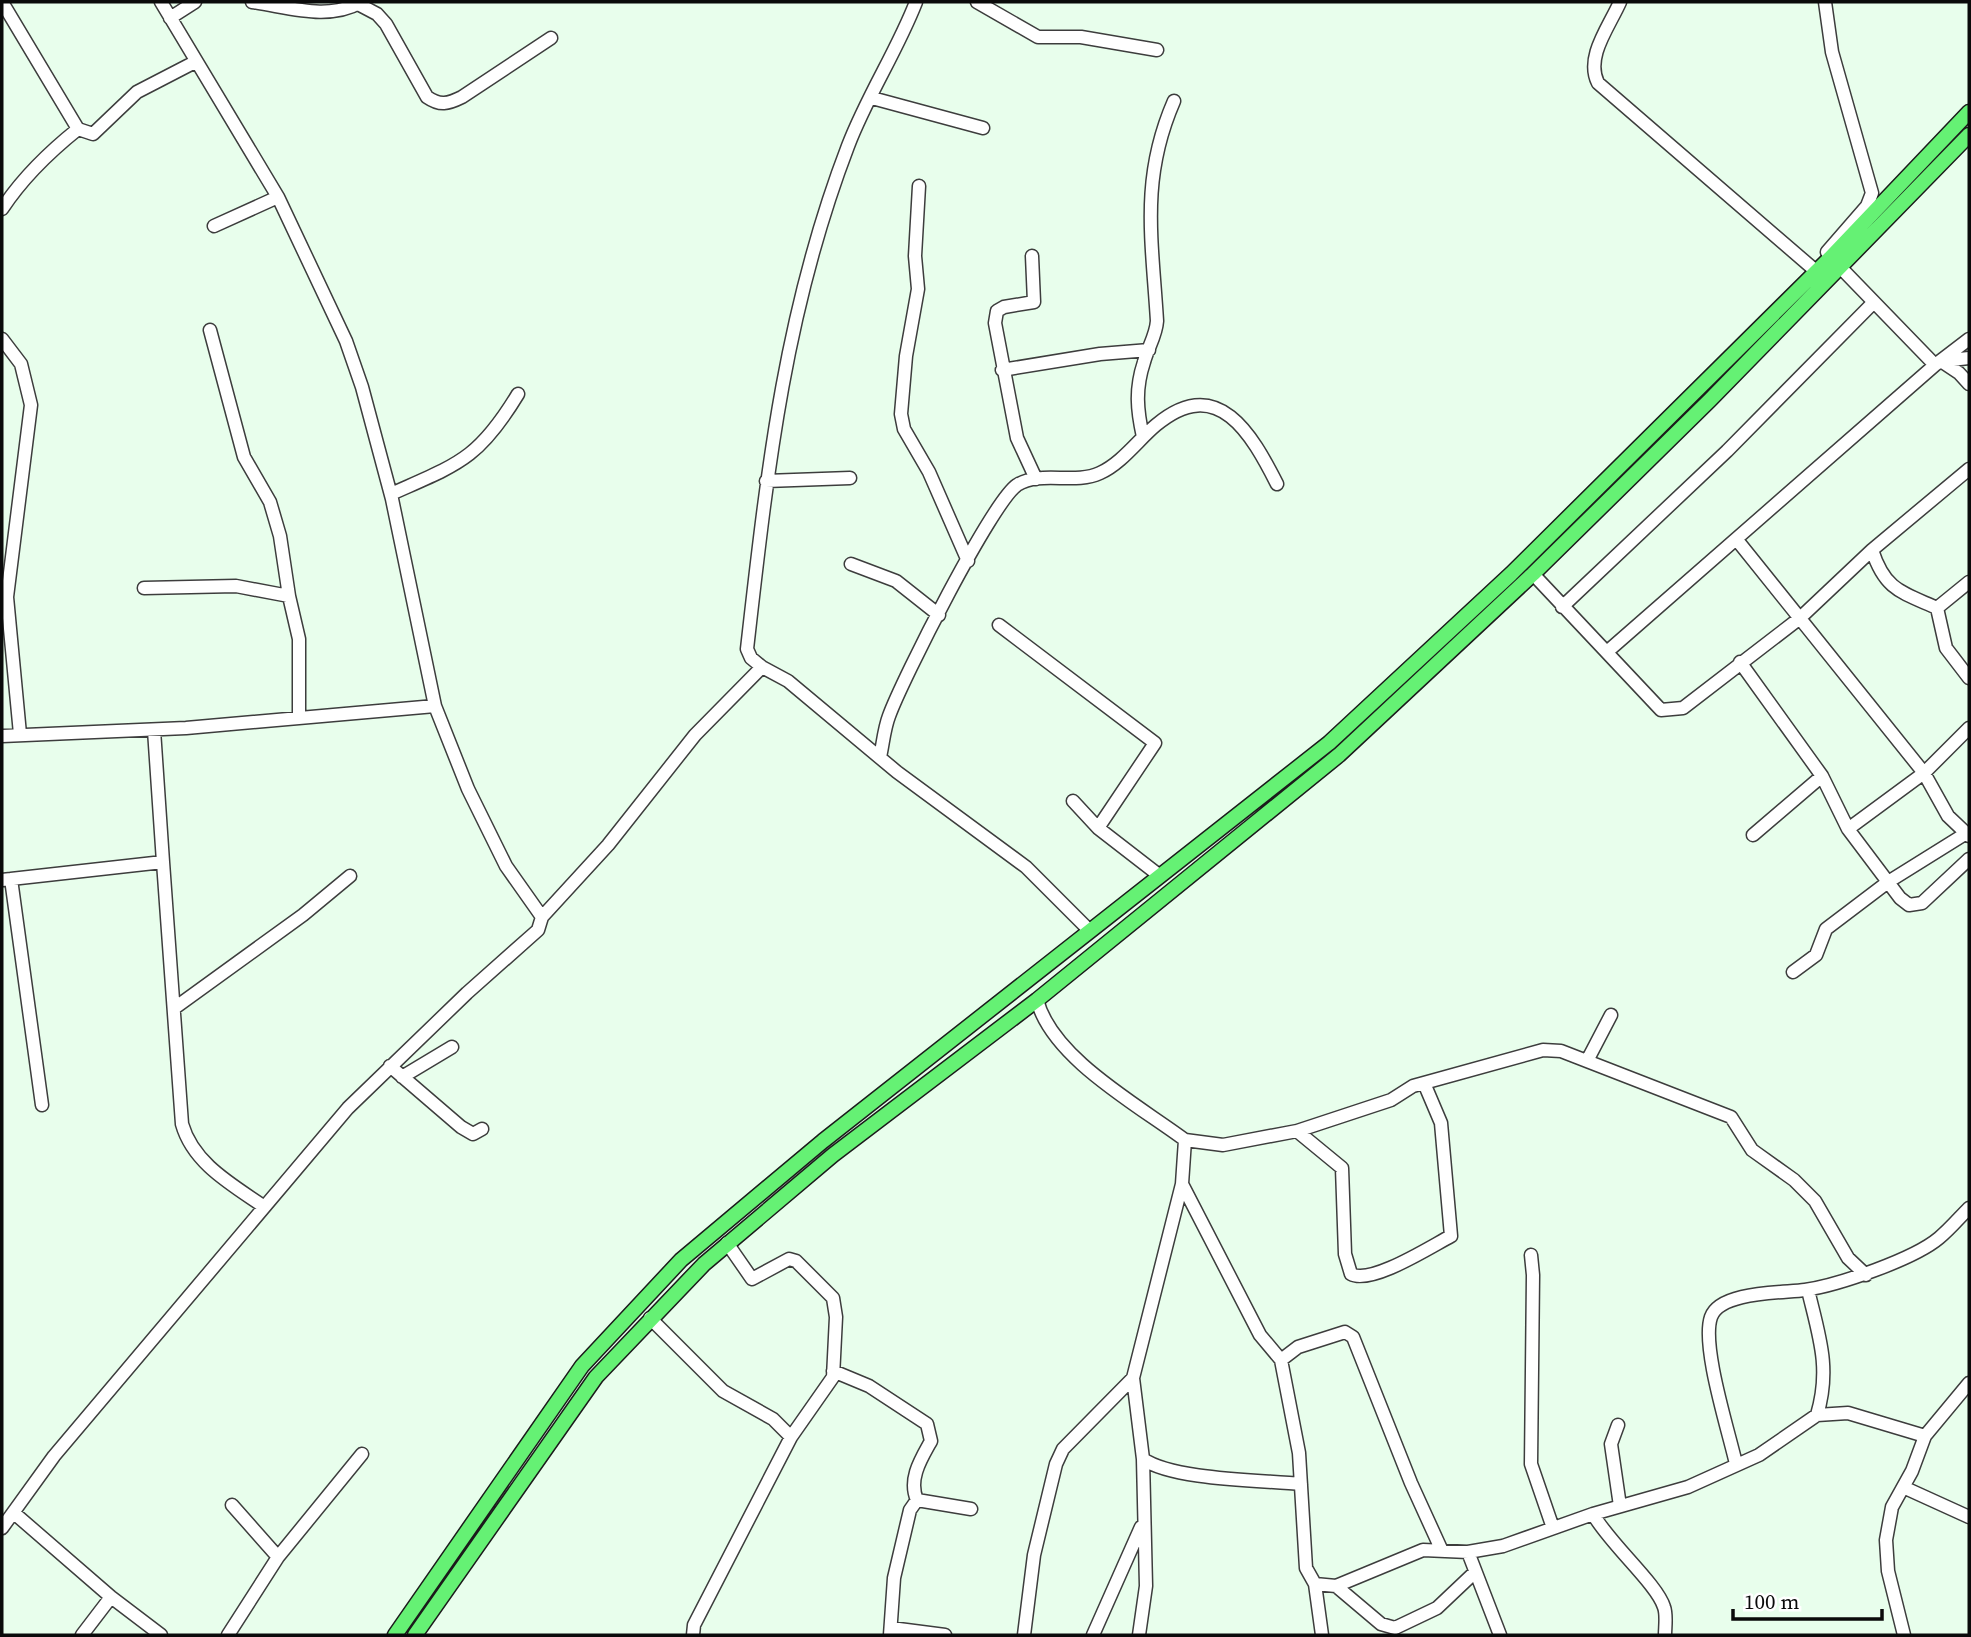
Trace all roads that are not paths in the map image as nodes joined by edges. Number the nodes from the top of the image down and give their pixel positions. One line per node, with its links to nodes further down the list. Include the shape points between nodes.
1 (2, 2): 18 (street)
2 (161, 2): 10 (street)
3 (195, 2): 10 (street)
4 (253, 2): 9 (street, via 331,13)
5 (916, 2): 14 (street)
6 (978, 2): 12 (street, via 1038,37 1081,37)
7 (1620, 2): 26 (street, via 1595,53 1591,70 1598,83)
8 (1825, 2): 26 (street, via 1832,51 1871,193 1867,206)
9 (359, 3): 11 (street, via 386,24 427,97 437,104 462,97)
10 (170, 18): 13 (street)
11 (551, 38)
12 (1157, 50)
13 (195, 62): 18 (street, via 137,92 93,134); 21 (street)
14 (872, 99): 17 (street); 43 (street, via 849,144 792,326)
15 (1174, 101): 31 (street, via 1155,150 1149,204 1157,321)
16 (1969, 111): 26 (main road)
17 (983, 128)
18 (78, 129): 22 (street, via 28,173)
19 (1969, 135): 25 (main road)
20 (919, 186): 48 (street, via 918,289 901,414)
21 (278, 197): 23 (street); 45 (street, via 346,341)
22 (2, 209)
23 (214, 226)
24 (1032, 256): 34 (street, via 1034,302 998,311 995,323)
25 (1842, 269): 27 (street); 38 (main road)
26 (1815, 270): 37 (main road)
27 (1873, 303): 33 (street); 55 (street, via 1727,451)
28 (210, 330): 53 (street, via 244,457 270,502)
29 (1969, 339): 33 (street)
30 (2, 340): 54 (street, via 21,364 31,405)
31 (1149, 350): 34 (street); 39 (street, via 1137,387)
32 (1969, 358): 33 (street)
33 (1938, 363): 35 (street); 46 (street)
34 (1002, 370): 42 (street, via 1017,438)
35 (1969, 384)
36 (518, 394): 45 (street, via 485,442 461,463)
37 (1679, 407): 38 (main road); 81 (main road, via 1356,719)
38 (1690, 419): 50 (main road)
39 (1143, 438): 42 (street, via 1100,473 1070,480); 44 (street, via 1178,410 1190,406 1214,409 1251,436)
40 (1969, 469): 47 (street)
41 (850, 478): 43 (street)
42 (1036, 479): 48 (street, via 1018,484 1006,496)
43 (766, 481): 62 (street, via 747,649)
44 (1277, 484)
45 (391, 494): 64 (street)
46 (1737, 540): 58 (street); 60 (street)
47 (1872, 550): 56 (street, via 1879,571 1892,588); 58 (street)
48 (968, 561): 57 (street)
49 (851, 564): 57 (street, via 896,581)
50 (1533, 574): 55 (street); 87 (main road, via 1339,755)
51 (1969, 582): 56 (street)
52 (144, 588): 53 (street, via 236,586)
53 (289, 596): 65 (street, via 299,639)
54 (5, 597): 68 (street)
55 (1562, 607): 60 (street)
56 (1937, 608): 63 (street, via 1946,648)
57 (939, 615): 70 (street, via 888,718)
58 (1800, 618): 61 (street); 71 (street)
59 (999, 625): 74 (street, via 1155,743)
60 (1608, 651): 61 (street, via 1661,710 1682,708)
61 (1740, 662): 72 (street)
62 (762, 667): 70 (street, via 788,681); 84 (street, via 695,734 608,845)
63 (1969, 678)
64 (435, 706): 65 (street); 84 (street, via 468,789 506,866)
65 (299, 717): 67 (street)
66 (1969, 728): 71 (street)
67 (154, 730): 68 (street); 79 (street)
68 (20, 734): 69 (street)
69 (2, 736)
70 (880, 757): 85 (street, via 1026,867)
71 (1924, 773): 75 (street); 77 (street, via 1948,816)
72 (1822, 776): 75 (street); 76 (street)
73 (1073, 801): 74 (street)
74 (1098, 828): 81 (street)
75 (1848, 829): 83 (street)
76 (1753, 835)
77 (1967, 835): 83 (street)
78 (1969, 859): 83 (street, via 1922,903 1909,905)
79 (163, 862): 82 (street); 88 (street)
80 (350, 876): 88 (street)
81 (1160, 876): 85 (main road)
82 (7, 879): 95 (street)
83 (1888, 882): 86 (street, via 1826,929 1816,955)
84 (542, 918): 92 (street, via 538,930)
85 (1090, 931): 103 (main road)
86 (1793, 972)
87 (1037, 1000): 98 (street, via 1042,1019 1074,1058); 102 (main road, via 833,1155)
88 (176, 1007): 100 (street, via 185,1136 216,1173)
89 (1611, 1015): 91 (street)
90 (452, 1047): 93 (street)
91 (1587, 1061): 94 (street, via 1543,1050); 106 (street, via 1731,1117 1752,1150 1815,1201 1848,1258)
92 (390, 1066): 93 (street); 100 (street)
93 (402, 1077): 96 (street, via 461,1128 473,1134)
94 (1424, 1083): 97 (street, via 1391,1100); 97 (street, via 1441,1123 1451,1236 1399,1264 1364,1277 1351,1275 1345,1254 1342,1168)
95 (42, 1105)
96 (482, 1129)
97 (1297, 1131): 98 (street, via 1223,1146)
98 (1185, 1140): 99 (street)
99 (1182, 1184): 109 (street, via 1260,1335); 111 (street)
100 (263, 1206): 126 (street, via 54,1456)
101 (1969, 1208): 106 (street, via 1937,1240)
102 (727, 1243): 105 (main road); 110 (street, via 752,1279 789,1259 825,1287 833,1298 836,1317)
103 (693, 1250): 105 (main road); 143 (main road, via 582,1366)
104 (1531, 1255): 131 (street, via 1531,1464)
105 (704, 1264): 108 (main road)
106 (1866, 1275): 107 (street)
107 (1808, 1290): 113 (street, via 1825,1364 1825,1390); 119 (street, via 1737,1298 1721,1305 1711,1317 1711,1357)
108 (650, 1318): 116 (street, via 723,1391 773,1419); 144 (main road, via 596,1377)
109 (1281, 1360): 120 (street, via 1300,1453); 132 (street, via 1298,1347 1345,1332 1353,1337)
110 (833, 1371): 116 (street); 122 (street, via 869,1386 927,1424 932,1441 914,1477)
111 (1133, 1378): 118 (street); 147 (street, via 1063,1449 1056,1464 1034,1555)
112 (1969, 1383): 115 (street)
113 (1817, 1415): 115 (street, via 1848,1413); 119 (street, via 1759,1455)
114 (1618, 1425): 124 (street, via 1611,1444)
115 (1925, 1436): 121 (street)
116 (791, 1437): 145 (street)
117 (362, 1454): 134 (street)
118 (1143, 1459): 120 (street, via 1179,1472); 129 (street)
119 (1737, 1464): 124 (street, via 1688,1487)
120 (1301, 1484): 136 (street, via 1306,1568)
121 (1903, 1487): 128 (street); 153 (street, via 1892,1507 1886,1540 1888,1571)
122 (917, 1500): 125 (street); 139 (street, via 907,1520 894,1578)
123 (232, 1505): 134 (street)
124 (1620, 1506): 127 (street)
125 (971, 1509)
126 (14, 1513): 130 (street); 138 (street)
127 (1593, 1514): 131 (street); 152 (street, via 1665,1608)
128 (1969, 1517)
129 (1142, 1524): 148 (street); 149 (street, via 1146,1586)
130 (2, 1528)
131 (1553, 1528): 133 (street, via 1503,1546)
132 (1442, 1551): 133 (street); 137 (street, via 1407,1554)
133 (1468, 1552): 135 (street)
134 (278, 1557): 142 (street)
135 (1474, 1573): 137 (street, via 1437,1608 1395,1628 1381,1624); 151 (street)
136 (1315, 1584): 137 (street); 150 (street)
137 (1336, 1586)
138 (111, 1597): 140 (street); 141 (street)
139 (890, 1631): 146 (street)
140 (82, 1635)
141 (161, 1635)
142 (228, 1635)
143 (395, 1635)
144 (415, 1635)
145 (692, 1635)
146 (945, 1635)
147 (1024, 1635)
148 (1093, 1635)
149 (1139, 1635)
150 (1322, 1635)
151 (1500, 1635)
152 (1665, 1635)
153 (1904, 1635)

